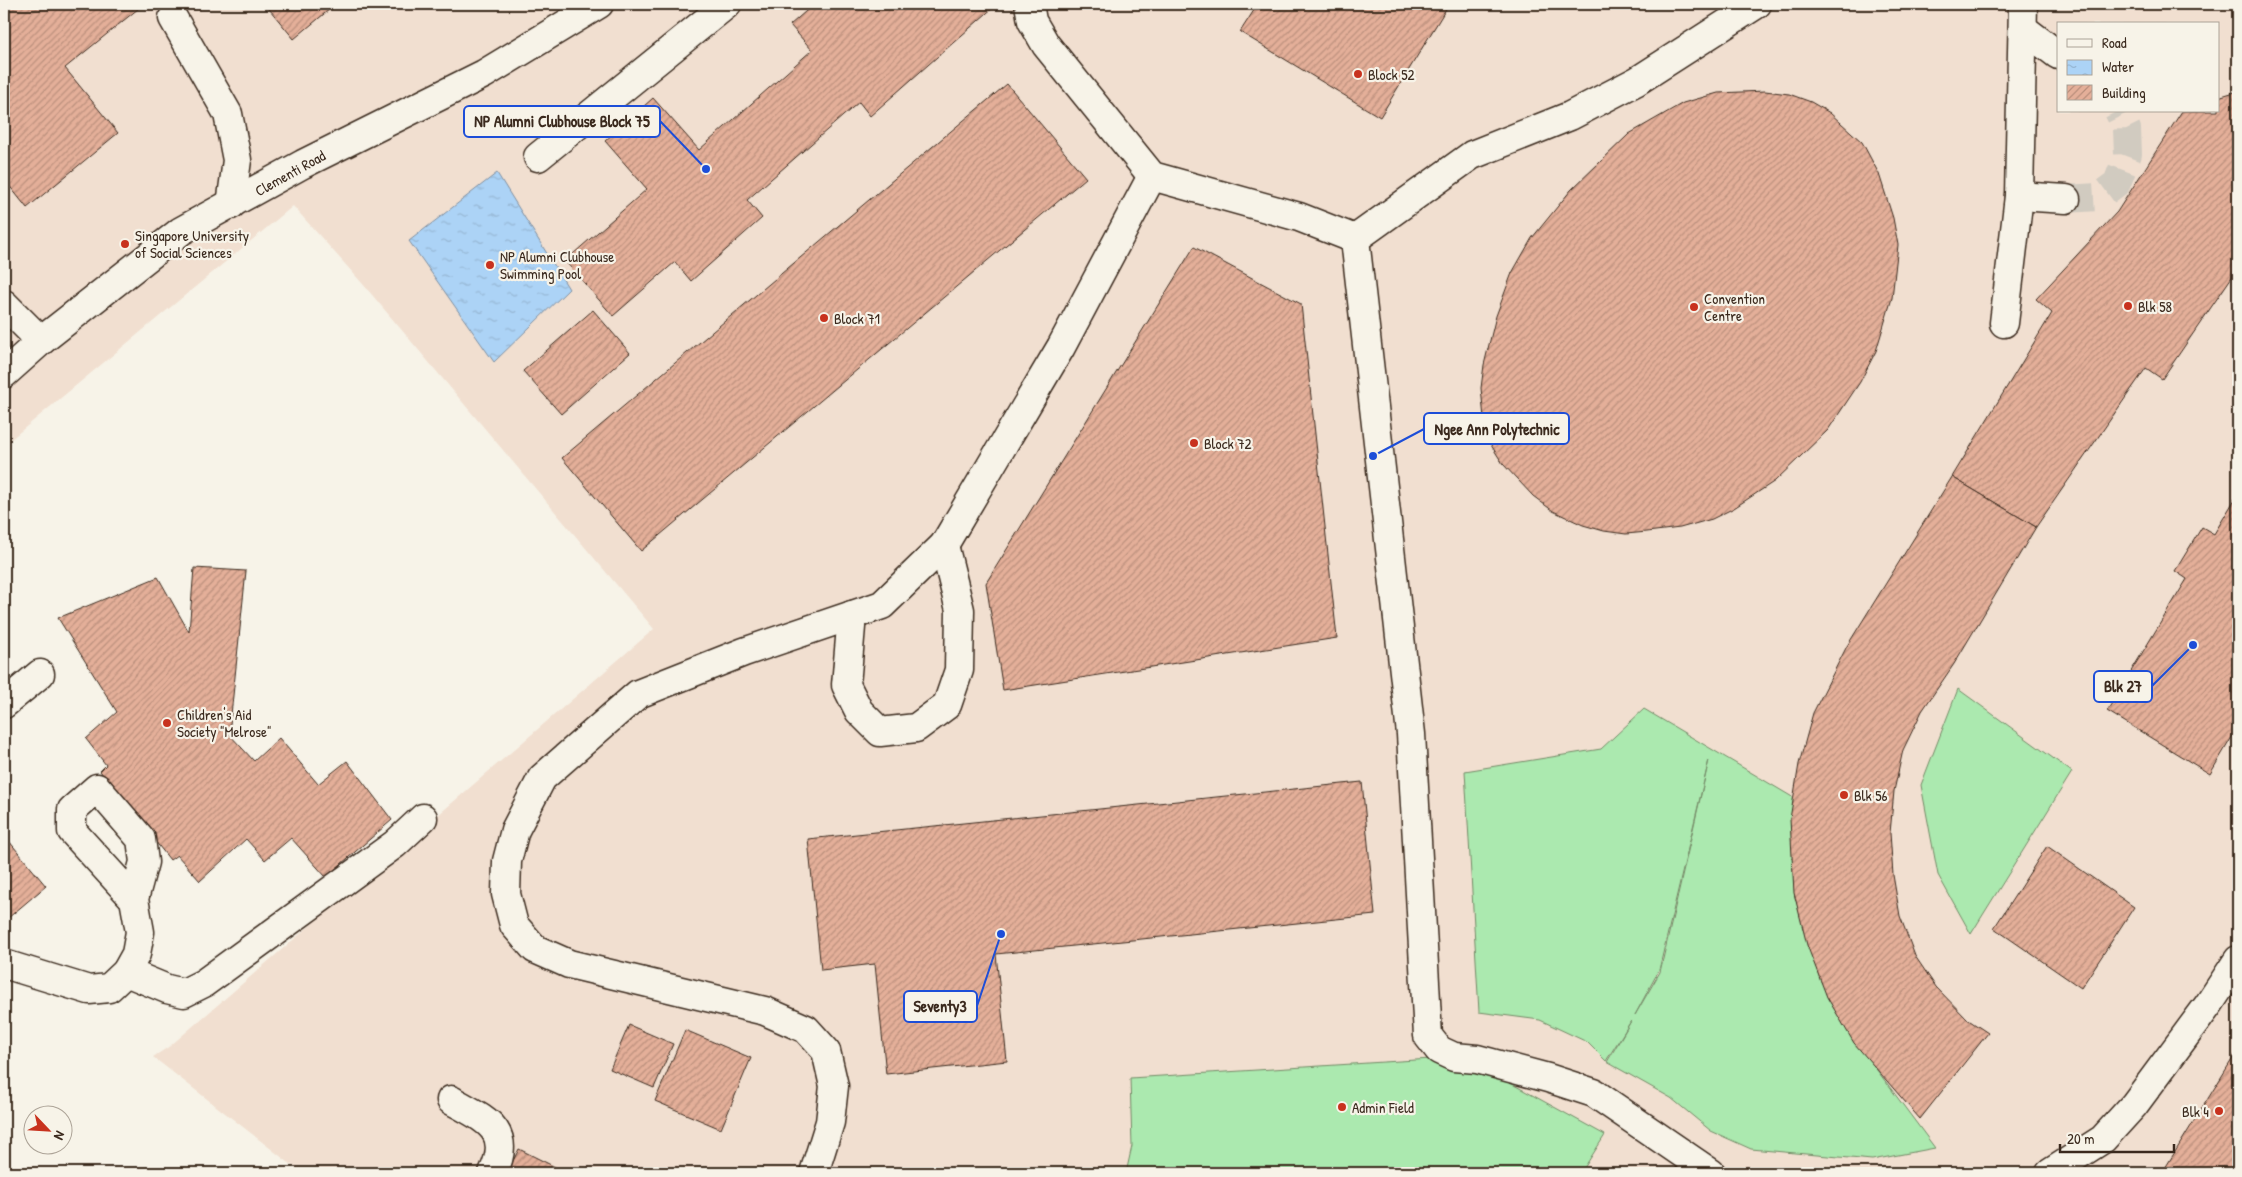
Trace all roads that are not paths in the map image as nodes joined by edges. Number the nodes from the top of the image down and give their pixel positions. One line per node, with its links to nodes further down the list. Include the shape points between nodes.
1 (599, 4): 12 (street, Clementi Road, via 484,74 303,164)
2 (727, 4): 8 (street)
3 (1030, 4): 9 (street, via 1032,21 1046,45)
4 (1757, 4): 13 (street, via 1637,81 1570,116 1472,156)
5 (2024, 16): 7 (street); 10 (street)
6 (173, 18): 12 (street, via 228,114 237,160)
7 (2057, 54)
8 (538, 157)
9 (1152, 176): 13 (street, via 1299,217); 18 (street, via 1062,347)
10 (2019, 196): 11 (street); 15 (street)
11 (2066, 199)
12 (231, 205): 16 (street, Clementi Road, via 181,230)
13 (1355, 239): 30 (street, via 1411,734 1428,1036 1439,1050 1454,1057 1476,1059 1594,1093)
14 (4, 304): 16 (street)
15 (2004, 322)
16 (41, 341): 17 (street, Clementi Road)
17 (4, 374)
18 (944, 545): 19 (street, via 882,605); 19 (street, via 960,610 959,670 946,705 916,728 880,732 859,711 846,685)
19 (852, 615): 29 (street, via 744,652 638,694 542,778 515,830 507,861 506,894 514,925 535,949 569,964 765,1010 806,1029 826,1051 834,1086 830,1122)
20 (40, 674): 21 (street)
21 (4, 704)
22 (423, 818): 26 (street, via 395,844 204,983 184,993 167,990)
23 (134, 899): 26 (street, via 140,932 136,954)
24 (2238, 960): 31 (street, via 2134,1106 2103,1138)
25 (4, 964): 26 (street, via 89,990 109,988)
26 (126, 972)
27 (451, 1100): 28 (street, via 495,1128 500,1145 499,1162)
28 (493, 1173)
29 (814, 1173)
30 (1711, 1173)
31 (2050, 1173)

